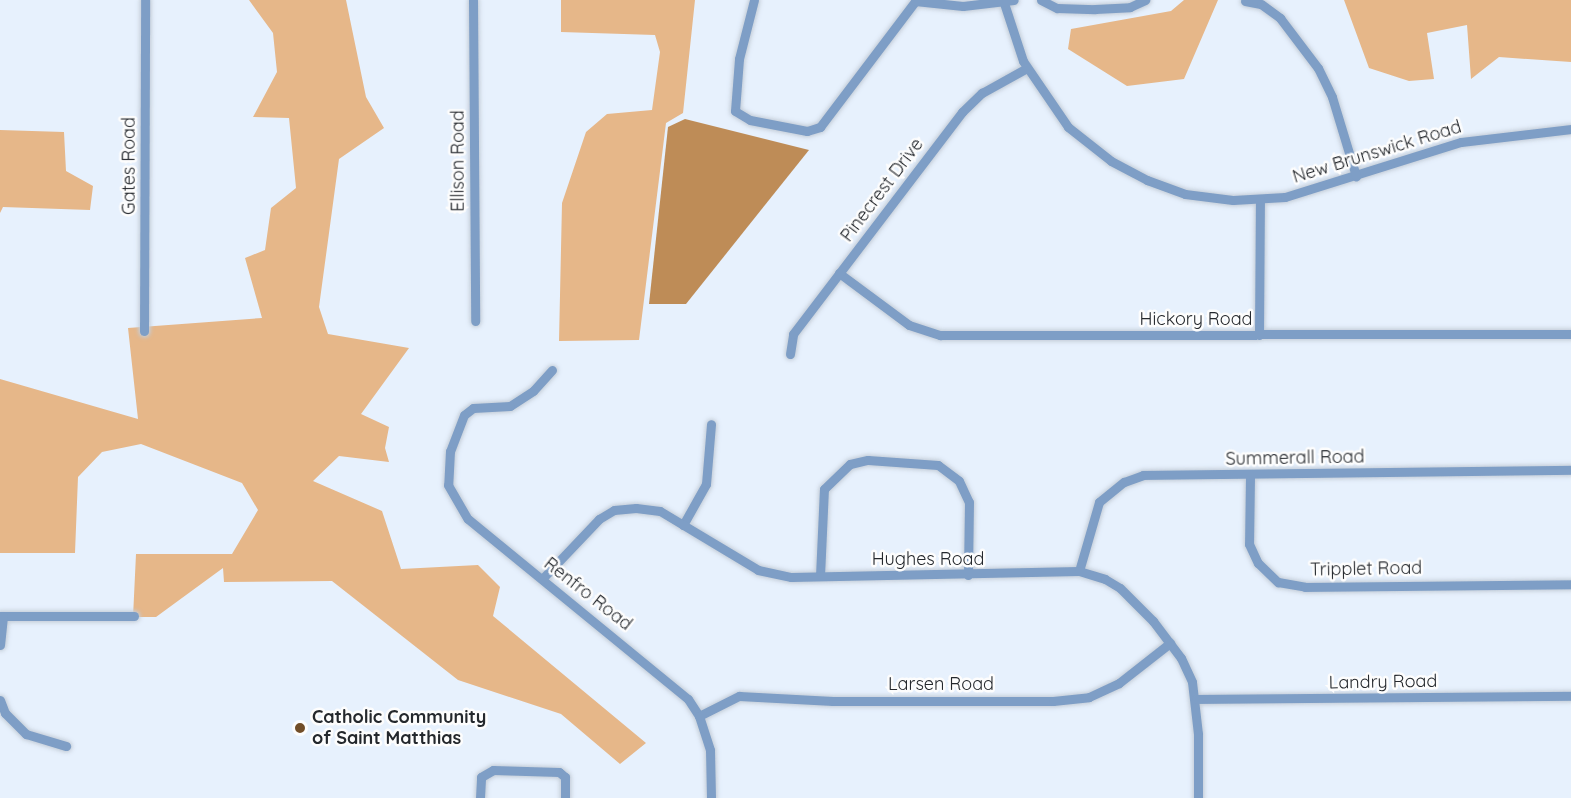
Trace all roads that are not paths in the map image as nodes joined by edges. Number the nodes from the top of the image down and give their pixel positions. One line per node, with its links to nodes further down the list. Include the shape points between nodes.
1 (145, 0): 17 (street, Gates Road)
2 (473, 0): 16 (street, Ellison Road)
3 (754, 0): 7 (street, via 740,59 735,111 750,120 807,131 820,127)
4 (1014, 0): 8 (street)
5 (1041, 0): 10 (street, via 1057,8)
6 (1145, 0): 10 (street, via 1130,7)
7 (916, 1): 8 (street, via 963,6)
8 (1003, 1): 11 (street, New Brunswick Road)
9 (1245, 1): 13 (street, via 1261,4 1280,18 1312,58 1332,97)
10 (1096, 5)
11 (1027, 68): 14 (street, New Brunswick Road, via 1068,127 1111,161 1185,194); 15 (street, Pinecrest Drive, via 982,93 962,112)
12 (1571, 129): 13 (street, New Brunswick Road, via 1470,141)
13 (1356, 176): 14 (street, New Brunswick Road, via 1285,197)
14 (1260, 199): 19 (street)
15 (839, 273): 19 (street, Hickory Road, via 909,325 940,335); 20 (street, Pinecrest Drive, via 793,334)
16 (475, 321)
17 (144, 331)
18 (1571, 334): 19 (street, Hickory Road)
19 (1259, 335)
20 (790, 354)
21 (552, 370): 29 (street, Renfro Road, via 533,391 510,406 473,408 461,419 446,469 456,503 468,519)
22 (711, 424): 25 (street, via 706,484)
23 (1571, 470): 24 (street, Summerall Road)
24 (1250, 476): 26 (street, Summerall Road, via 1143,475 1124,482 1095,509); 30 (street, Tripplet Road, via 1249,544 1258,563 1278,582 1305,587)
25 (683, 525): 28 (street, Hughes Road, via 729,555 768,574); 29 (street, Hughes Road, via 648,508 614,510 575,541)
26 (1079, 571): 27 (street, Hughes Road); 33 (street, Hughes Road, via 1120,588)
27 (968, 575): 28 (street, Hughes Road); 28 (street, via 969,502 959,481 938,465 868,460 850,464 824,489)
28 (820, 576)
29 (542, 579): 38 (street, Renfro Road, via 667,678)
30 (1571, 584)
31 (2, 616): 32 (street); 34 (street)
32 (134, 616)
33 (1170, 644): 36 (street, Hughes Road, via 1192,682); 38 (street, Larsen Road, via 1119,683 1089,697 1053,701 833,702 739,696)
34 (0, 645)
35 (1571, 696): 36 (street, Landry Road)
36 (1196, 699): 43 (street, Hughes Road)
37 (0, 700): 39 (street, via 5,713 26,734)
38 (699, 716): 42 (street, Renfro Road, via 710,750)
39 (66, 746)
40 (480, 798): 41 (street, via 481,777 493,770 559,772 565,777)
41 (565, 798)
42 (711, 798)
43 (1198, 798)

